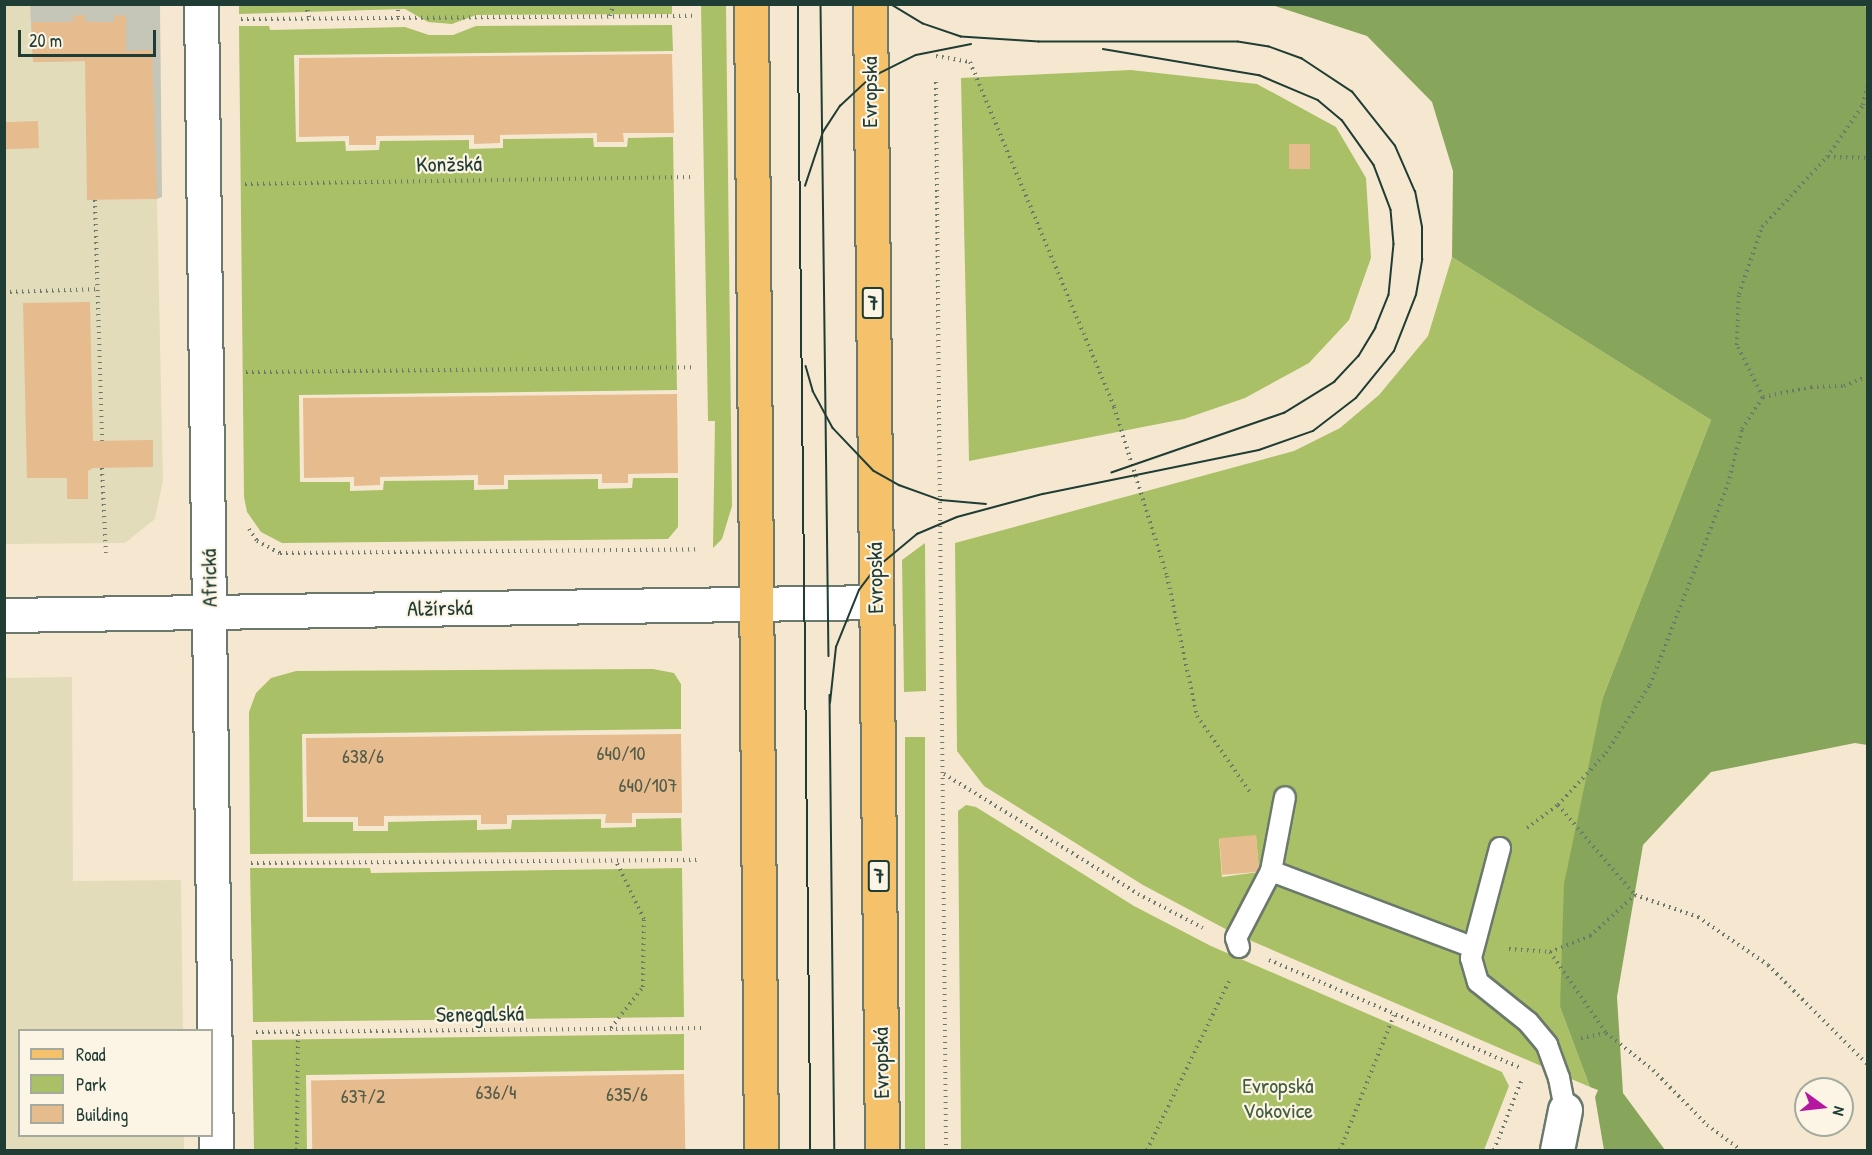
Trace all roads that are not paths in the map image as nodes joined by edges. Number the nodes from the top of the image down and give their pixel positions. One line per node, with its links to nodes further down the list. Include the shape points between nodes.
1 (751, 4): 5 (main road)
2 (870, 4): 4 (main road, Evropská / 7)
3 (201, 12): 6 (street, Africká)
4 (876, 602): 5 (street, Alžírská); 16 (main road, Evropská / 7)
5 (755, 604): 6 (street, Alžírská); 15 (main road)
6 (209, 612): 7 (street, Alžírská); 14 (street, Africká)
7 (4, 615)
8 (1285, 797): 10 (lane)
9 (1500, 848): 12 (lane)
10 (1271, 871): 11 (lane, via 1236,938); 12 (lane)
11 (1239, 947)
12 (1472, 947): 13 (lane, via 1478,982 1528,1022 1547,1045)
13 (1565, 1110): 17 (street)
14 (216, 1150)
15 (761, 1150)
16 (882, 1150)
17 (1557, 1150)

